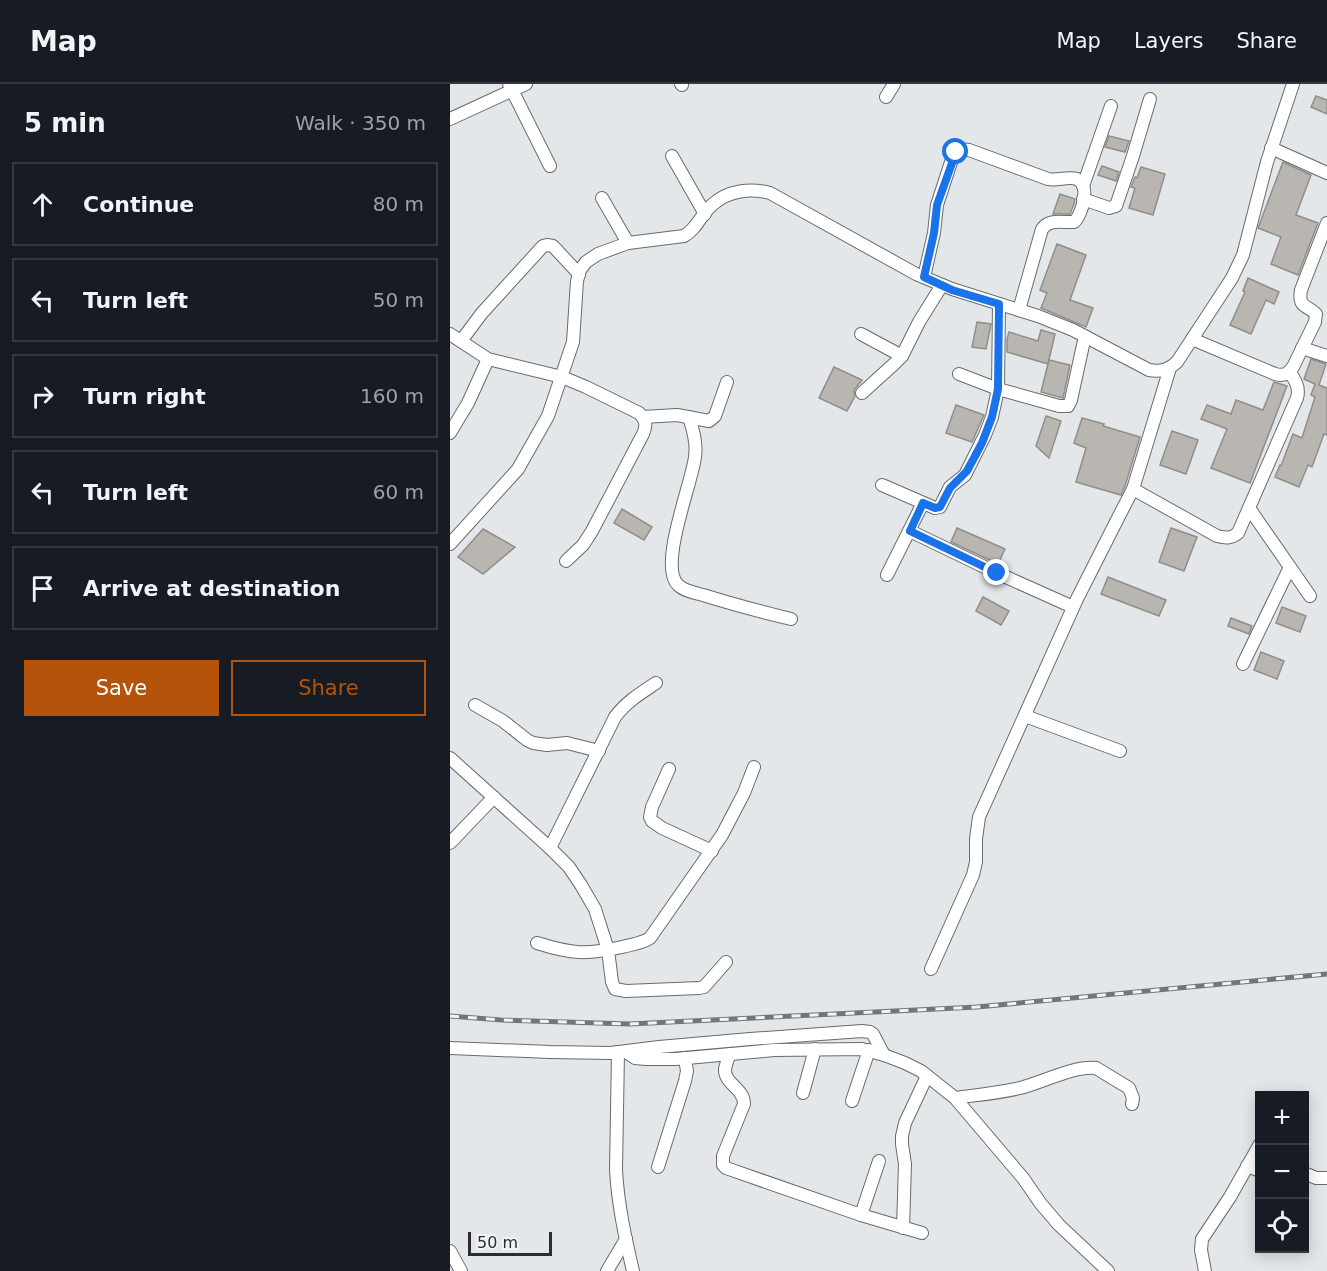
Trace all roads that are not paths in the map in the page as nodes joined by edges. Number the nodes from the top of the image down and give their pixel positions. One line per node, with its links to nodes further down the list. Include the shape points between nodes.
1 (526, 84): 4 (street)
2 (894, 84): 5 (street)
3 (1293, 84): 9 (street)
4 (510, 87): 8 (street); 11 (street)
5 (886, 97)
6 (1150, 99): 15 (street, via 1116,206 1109,208)
7 (1111, 106): 13 (street)
8 (450, 119)
9 (1271, 148): 12 (street); 27 (street, via 1243,255)
10 (672, 156): 16 (street)
11 (550, 166)
12 (1327, 172)
13 (1083, 186): 15 (street); 20 (street, via 1078,179 1048,179 960,149 952,159 937,205)
14 (602, 198): 18 (street)
15 (1083, 199): 23 (street, via 1081,213 1074,222 1050,223 1042,230)
16 (705, 214): 18 (street, via 692,232 684,236); 20 (street, via 712,205 738,192 770,193)
17 (1327, 223): 29 (street, via 1301,290 1301,303 1316,314)
18 (628, 243): 19 (street, via 598,254 586,262)
19 (579, 274): 28 (street, via 553,246 543,246); 36 (street, via 573,342)
20 (924, 277): 21 (street)
21 (942, 285): 22 (street); 30 (street)
22 (999, 304): 23 (street); 38 (street)
23 (1019, 310): 26 (street)
24 (450, 334): 28 (street)
25 (861, 334): 30 (street)
26 (1085, 336): 33 (street, via 1149,370); 38 (street, via 1068,406)
27 (1192, 339): 33 (street); 34 (street, via 1275,374)
28 (461, 341): 32 (street)
29 (1302, 348): 31 (street); 34 (street)
30 (902, 356): 39 (street)
31 (1327, 356)
32 (488, 359): 36 (street); 42 (street)
33 (1170, 368): 44 (street)
34 (1289, 372): 46 (street, via 1297,384 1297,398)
35 (959, 374): 38 (street)
36 (562, 377): 40 (street); 48 (street, via 548,416 525,458 506,484)
37 (727, 382): 41 (street, via 716,416 709,421)
38 (998, 389): 45 (street, via 989,426 967,471 950,488 940,507)
39 (862, 393)
40 (643, 417): 41 (street); 49 (street, via 646,428 592,531)
41 (689, 417): 54 (street, via 695,454 673,545 676,584)
42 (450, 434)
43 (882, 484): 45 (street)
44 (1133, 489): 46 (street, via 1226,538 1238,533); 53 (street)
45 (923, 503): 47 (street)
46 (1249, 508): 50 (street)
47 (910, 531): 51 (street); 53 (street)
48 (451, 541)
49 (566, 561)
50 (1290, 567): 52 (street); 55 (street)
51 (887, 575)
52 (1310, 596)
53 (1074, 607): 58 (street)
54 (791, 619)
55 (1243, 664)
56 (656, 682): 60 (street, via 622,708)
57 (475, 705): 60 (street, via 527,740 547,745 567,743)
58 (1025, 716): 59 (street); 71 (street, via 979,817 973,875)
59 (1120, 751)
60 (599, 752): 66 (street)
61 (450, 759): 64 (street)
62 (754, 767): 67 (street)
63 (669, 769): 67 (street, via 652,807 652,821)
64 (494, 797): 65 (street); 66 (street)
65 (450, 843)
66 (550, 848): 69 (street, via 569,867 595,909)
67 (712, 850): 69 (street, via 650,938)
68 (537, 943): 69 (street, via 574,952)
69 (608, 950): 70 (street, via 613,986 619,990 704,987)
70 (726, 962)
71 (930, 969)
72 (450, 1047): 75 (street)
73 (815, 1049): 74 (street); 76 (street); 80 (street)
74 (869, 1050): 77 (street); 82 (street)
75 (622, 1052): 77 (street, via 862,1031 873,1034); 78 (street, via 635,1058); 94 (street, via 616,1170)
76 (730, 1054): 78 (street); 91 (street, via 726,1076 742,1094 744,1104 723,1165)
77 (884, 1054): 79 (street)
78 (685, 1058): 87 (street, via 685,1081)
79 (927, 1076): 81 (street); 92 (street, via 902,1136)
80 (804, 1093)
81 (955, 1098): 83 (street, via 1018,1088 1090,1067 1129,1088); 99 (street, via 1059,1225)
82 (852, 1101)
83 (1132, 1104)
84 (1259, 1145): 86 (street)
85 (879, 1161): 91 (street)
86 (1247, 1166): 88 (street); 100 (street, via 1202,1239)
87 (658, 1167)
88 (1255, 1170)
89 (1309, 1175): 90 (street)
90 (1327, 1178)
91 (861, 1215): 92 (street)
92 (903, 1228): 93 (street)
93 (922, 1233)
94 (626, 1239): 97 (street); 98 (street)
95 (450, 1251): 96 (street)
96 (461, 1271)
97 (607, 1271)
98 (633, 1271)
99 (1108, 1271)
100 (1205, 1271)

